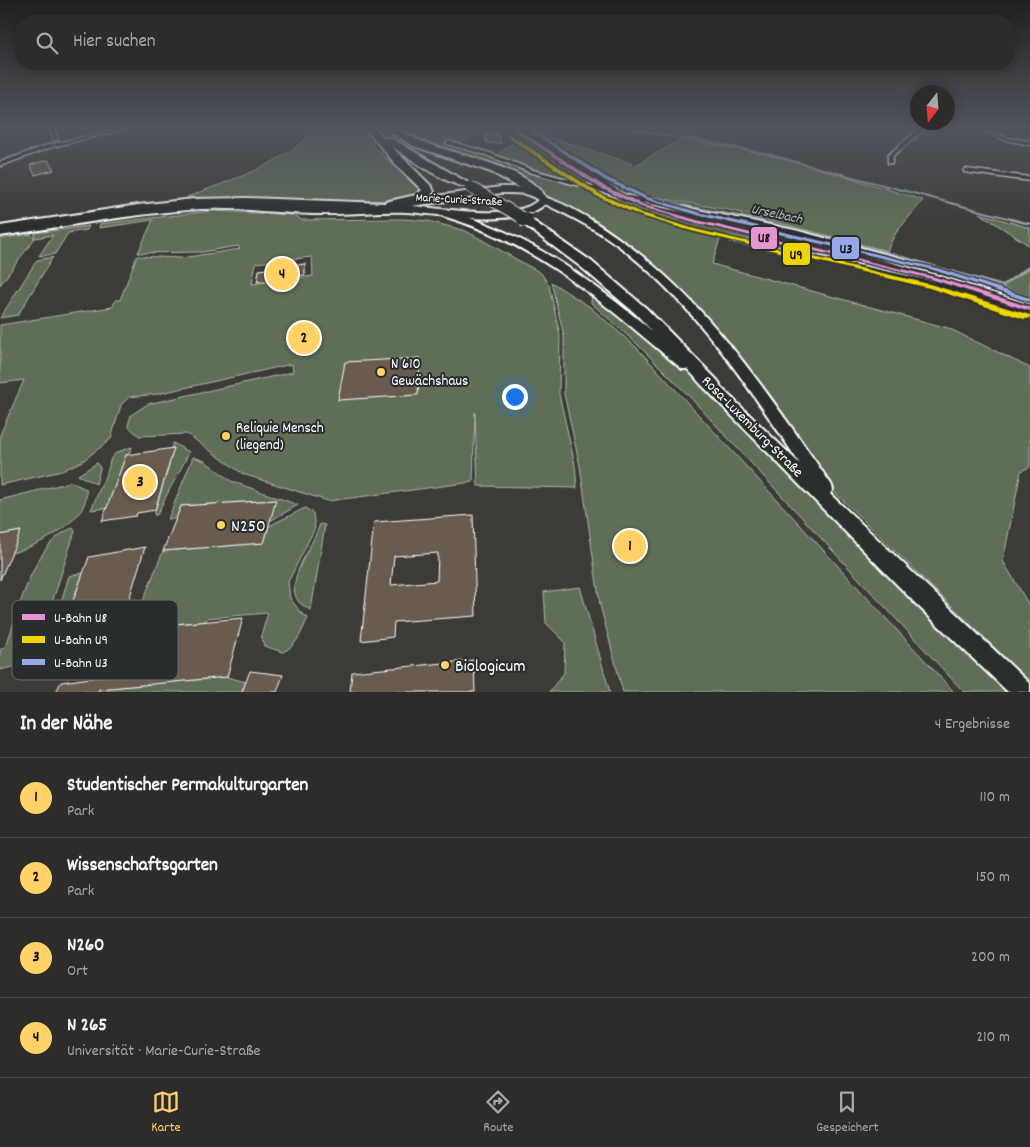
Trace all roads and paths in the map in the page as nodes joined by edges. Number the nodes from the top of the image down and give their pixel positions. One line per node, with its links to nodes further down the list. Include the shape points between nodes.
1 (399, 161): 10 (highway, via 428,192 420,198)
2 (422, 161): 8 (highway, Rosa-Luxemburg-Straße)
3 (431, 161): 8 (highway, Rosa-Luxemburg-Straße)
4 (469, 161): 9 (highway, via 502,172)
5 (506, 161): 15 (street, via 629,198 793,231 956,277)
6 (966, 171): 7 (street)
7 (1030, 179)
8 (467, 185): 17 (highway, Rosa-Luxemburg-Straße, bridge, via 526,220 586,264 641,311)
9 (540, 197): 10 (main road, Marie-Curie-Straße, via 525,190 481,192); 11 (main road, Marie-Curie-Straße, via 534,209 510,213); 18 (main road, via 594,227 640,258 687,301 736,359)
10 (389, 204): 12 (main road, Marie-Curie-Straße, via 327,206 220,200)
11 (434, 211): 13 (main road, Marie-Curie-Straße, via 306,211 214,205); 17 (main road, via 475,222 562,268)
12 (0, 229)
13 (0, 233)
14 (733, 240): 16 (street, via 948,287)
15 (1030, 302)
16 (1030, 315)
17 (711, 384): 18 (main road, Rosa-Luxemburg-Straße)
18 (842, 514): 19 (main road, Rosa-Luxemburg-Straße)
19 (1023, 692)

